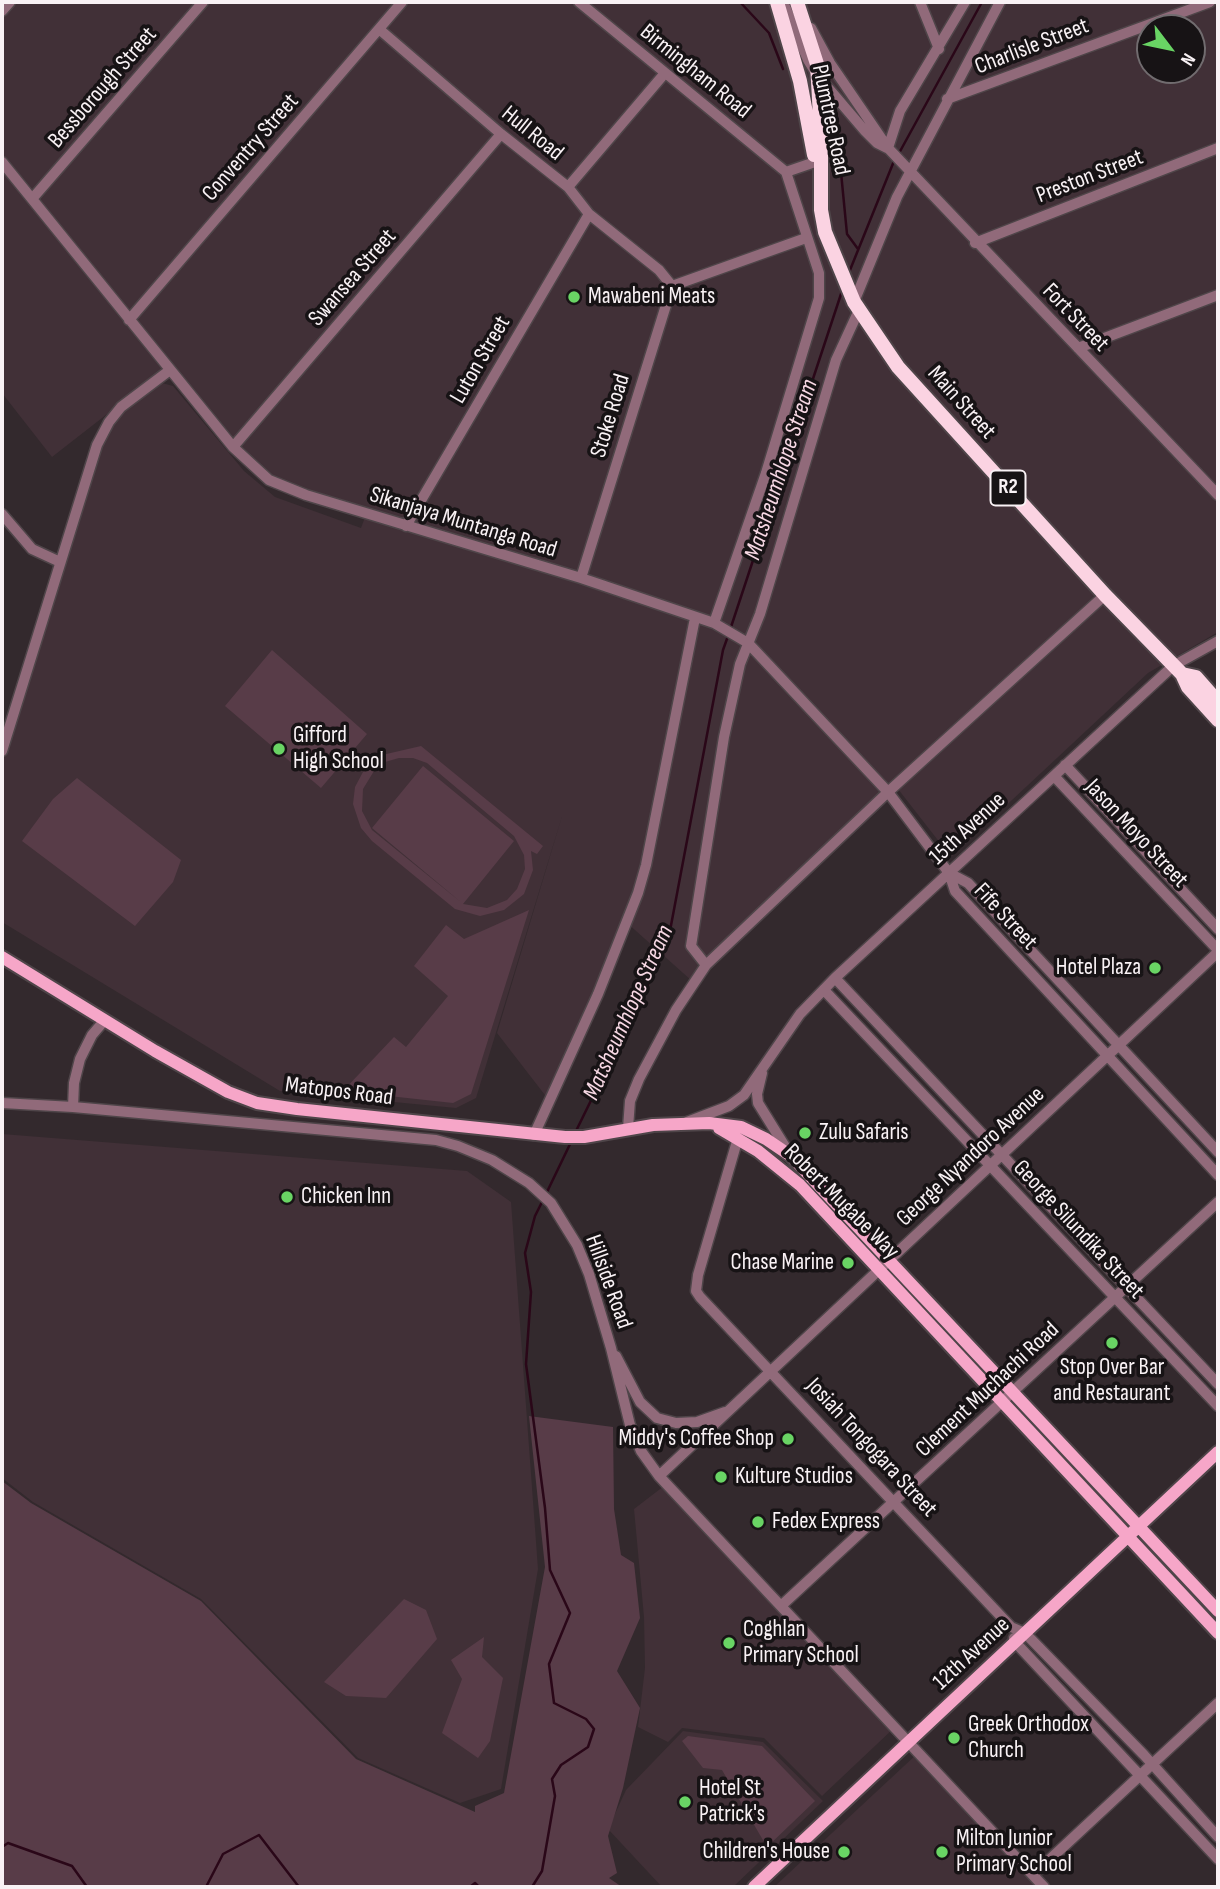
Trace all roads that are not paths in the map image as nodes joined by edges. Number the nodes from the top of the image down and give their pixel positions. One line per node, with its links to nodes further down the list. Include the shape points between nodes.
1 (10, 2): 12 (street)
2 (203, 2): 27 (street, Bessborough Street)
3 (402, 2): 13 (street, Conventry Street)
4 (579, 2): 15 (street, Birmingham Road)
5 (777, 2): 22 (highway, Plumtree Road / R2, via 800,81)
6 (783, 2): 16 (street)
7 (920, 2): 14 (street)
8 (965, 2): 14 (street)
9 (1000, 2): 17 (street)
10 (1209, 2): 17 (street, Charlisle Street)
11 (798, 4): 16 (highway, Plumtree Road / R2); 20 (street, via 830,64)
12 (2, 11)
13 (379, 29): 18 (street, Hull Road); 34 (street, Conventry Street)
14 (939, 49): 20 (street, via 900,111)
15 (665, 73): 24 (street, Birmingham Road); 25 (street)
16 (818, 76): 20 (street, via 865,131); 26 (highway, Plumtree Road / R2)
17 (947, 99): 23 (street)
18 (501, 134): 25 (street, Hull Road); 37 (street, Swansea Street)
19 (1218, 148): 30 (street, Preston Street)
20 (889, 150): 23 (street, Fort Street)
21 (2, 162): 27 (street, Sikanjaya Muntanga Road)
22 (815, 162): 24 (street); 26 (highway, Plumtree Road / R2)
23 (908, 169): 30 (street, Fort Street); 33 (street)
24 (786, 172): 29 (street)
25 (568, 187): 28 (street, Hull Road)
26 (820, 191): 33 (highway, Main Street / R2, via 825,232)
27 (32, 199): 34 (street, Sikanjaya Muntanga Road)
28 (589, 214): 31 (street, Hull Road, via 659,270); 40 (street, Luton Street)
29 (806, 238): 31 (street); 45 (street, via 819,273 818,307)
30 (975, 243): 35 (street, Fort Street)
31 (672, 286): 42 (street, Stoke Road)
32 (1218, 295): 35 (street)
33 (854, 300): 43 (highway, Main Street / R2, via 898,367); 46 (street, via 760,614)
34 (130, 320): 36 (street, Sikanjaya Muntanga Road)
35 (1078, 348): 38 (street, Fort Street)
36 (170, 370): 37 (street, Sikanjaya Muntanga Road); 41 (street, via 108,422)
37 (233, 447): 40 (street, Sikanjaya Muntanga Road, via 269,480)
38 (1218, 495)
39 (2, 516): 41 (street, via 32,549)
40 (406, 526): 42 (street, Sikanjaya Muntanga Road)
41 (60, 562): 51 (street)
42 (581, 578): 44 (street, Sikanjaya Muntanga Road)
43 (1105, 595): 48 (highway, Main Street / R2); 54 (street)
44 (695, 618): 45 (street, Sikanjaya Muntanga Road); 71 (street, via 638,893)
45 (718, 625): 46 (street, Sikanjaya Muntanga Road)
46 (745, 640): 54 (street, Sikanjaya Muntanga Road); 59 (street, via 724,737 691,946)
47 (1218, 641): 48 (street, 15th Avenue)
48 (1178, 670): 49 (highway, R2, via 1196,677); 50 (highway, R2); 52 (street, 15th Avenue)
49 (1218, 702)
50 (1218, 720)
51 (2, 751)
52 (1065, 765): 53 (street, 15th Avenue); 56 (street, Jason Moyo Street)
53 (1054, 776): 55 (street, 15th Avenue); 57 (street, Jason Moyo Street)
54 (888, 792): 55 (street, Sikanjaya Muntanga Road); 59 (street)
55 (949, 873): 60 (street, 15th Avenue); 63 (street, Fife Street, via 968,883); 64 (street, Fife Street, via 955,891)
56 (1218, 929)
57 (1218, 951): 63 (street, George Nyandoro Avenue)
58 (2, 957): 62 (main road, Matopos Road)
59 (706, 965): 70 (street, via 644,1068 630,1101)
60 (835, 978): 61 (street, 15th Avenue); 74 (street, George Silundika Street)
61 (824, 990): 65 (street, 15th Avenue, via 800,1014); 76 (street, George Silundika Street)
62 (104, 1021): 67 (street, via 80,1059); 71 (main road, Matopos Road, via 229,1092 257,1103)
63 (1119, 1045): 64 (street, George Nyandoro Avenue); 73 (street, Fife Street)
64 (1107, 1056): 74 (street, George Nyandoro Avenue); 77 (street, Fife Street)
65 (764, 1066): 68 (street, 15th Avenue, via 744,1095); 75 (street, 15th Avenue, via 758,1103)
66 (2, 1103): 67 (street, Hillside Road)
67 (73, 1107): 82 (street, Hillside Road, via 436,1140 492,1160 551,1203 581,1254)
68 (683, 1123): 69 (main road, Matopos Road); 70 (main road, Matopos Road)
69 (709, 1123): 72 (main road, Robert Mugabe Way); 75 (main road, Robert Mugabe Way, via 741,1127)
70 (628, 1128): 71 (main road, Matopos Road, via 584,1137)
71 (534, 1135)
72 (738, 1138): 79 (main road, Robert Mugabe Way, via 780,1167); 83 (street, Josiah Tongogara Street, via 696,1291)
73 (1218, 1152)
74 (1002, 1154): 76 (street, George Nyandoro Avenue); 80 (street, George Silundika Street)
75 (791, 1156): 79 (main road, Robert Mugabe Way)
76 (990, 1165): 79 (street, George Nyandoro Avenue); 81 (street, George Silundika Street)
77 (1218, 1175)
78 (1218, 1202): 80 (street, Clement Muchachi Road)
79 (883, 1265): 83 (street, George Nyandoro Avenue); 85 (main road, Robert Mugabe Way)
80 (1127, 1287): 81 (street, Clement Muchachi Road); 84 (street, George Silundika Street)
81 (1116, 1297): 85 (street, Clement Muchachi Road); 86 (street, George Silundika Street)
82 (611, 1348): 87 (street, via 639,1402 657,1418 697,1422); 89 (street, Hillside Road, via 630,1425)
83 (771, 1370): 87 (street, George Nyandoro Avenue); 90 (street, Josiah Tongogara Street)
84 (1218, 1384)
85 (1008, 1398): 90 (street, Clement Muchachi Road); 91 (main road, Robert Mugabe Way); 92 (main road, Robert Mugabe Way)
86 (1218, 1406)
87 (729, 1410): 89 (street, George Nyandoro Avenue)
88 (1218, 1452): 91 (main road, 12th Avenue)
89 (659, 1476): 93 (street, Hillside Road)
90 (896, 1502): 93 (street, Clement Muchachi Road); 96 (street, Josiah Tongogara Street)
91 (1139, 1527): 92 (main road, 12th Avenue); 94 (main road, Robert Mugabe Way)
92 (1128, 1536): 95 (main road, Robert Mugabe Way); 96 (main road, 12th Avenue)
93 (782, 1605): 98 (street, Hillside Road)
94 (1218, 1611)
95 (1218, 1633)
96 (1020, 1638): 98 (main road, 12th Avenue); 99 (street, Josiah Tongogara Street); 100 (street, Josiah Tongogara Street)
97 (1218, 1703): 99 (street)
98 (909, 1740): 103 (street, Hillside Road); 104 (main road, 12th Avenue)
99 (1153, 1765): 100 (street); 101 (street, Josiah Tongogara Street)
100 (1141, 1776): 102 (street, Josiah Tongogara Street); 103 (street)
101 (1218, 1837)
102 (1218, 1859)
103 (1033, 1875): 105 (street, Hillside Road)
104 (754, 1887)
105 (1044, 1887)

